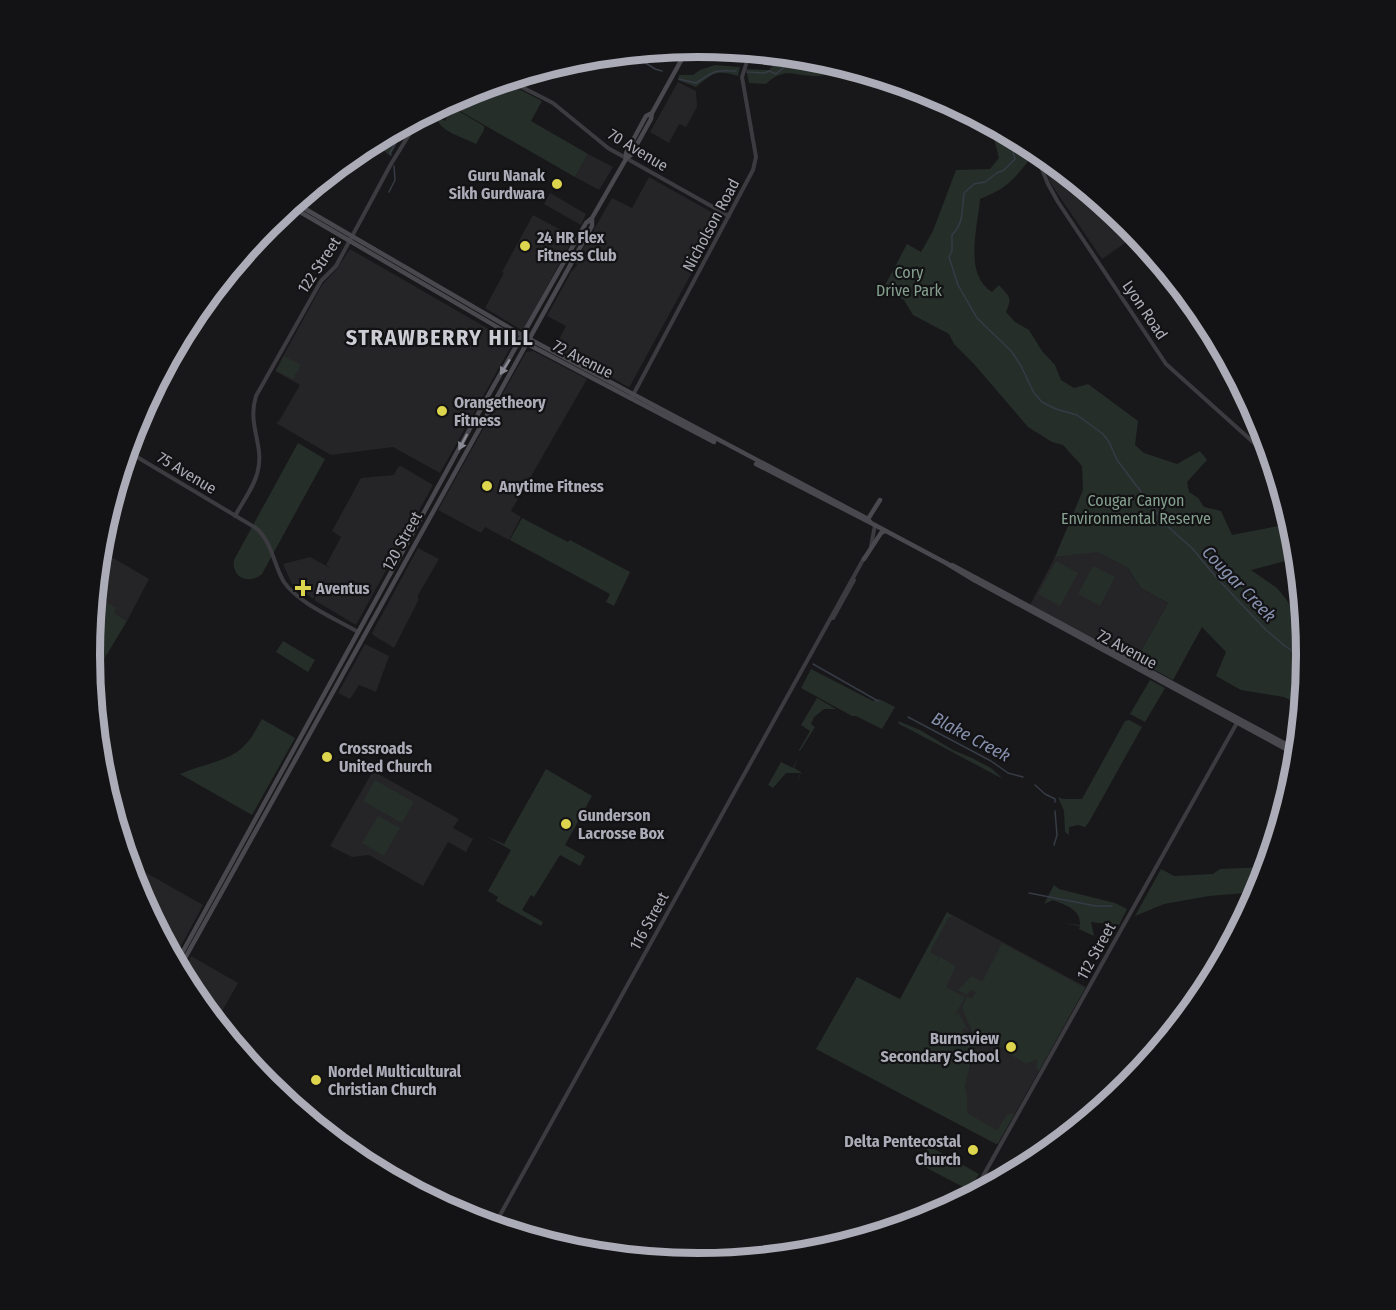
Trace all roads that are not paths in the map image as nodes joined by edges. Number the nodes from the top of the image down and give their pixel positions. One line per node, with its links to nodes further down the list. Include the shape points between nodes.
1 (683, 57): 5 (main road, 120 Street, via 633,139)
2 (748, 59): 9 (street, Nicholson Road, via 742,77 756,158)
3 (518, 85): 5 (street, 70 Avenue, via 553,103)
4 (412, 130): 11 (street, 122 Street)
5 (626, 158): 9 (street, 70 Avenue); 10 (main road, 120 Street)
6 (1042, 167): 17 (street, Lyon Road, via 1058,202 1166,364)
7 (302, 207): 11 (main road, 72 Avenue)
8 (298, 210): 11 (main road, 72 Avenue)
9 (729, 216): 16 (street, Nicholson Road)
10 (592, 218): 12 (main road, 120 Street); 13 (main road, 120 Street, via 592,226)
11 (351, 239): 12 (main road, 72 Avenue); 20 (street, 122 Street, via 336,266 321,281 256,396 252,407 259,468)
12 (522, 338): 13 (main road, 72 Avenue); 23 (main road, 120 Street, one-way to 23)
13 (528, 341): 14 (main road, 72 Avenue); 15 (main road, 72 Avenue); 25 (main road, 120 Street)
14 (566, 365): 15 (main road); 16 (main road, 72 Avenue)
15 (591, 372): 16 (main road, 72 Avenue)
16 (632, 396): 21 (main road, 72 Avenue)
17 (1258, 446)
18 (135, 456): 20 (street, 75 Avenue)
19 (880, 500): 21 (main road)
20 (235, 516): 28 (street, 75 Avenue, via 265,538 288,588)
21 (871, 522): 22 (main road, 72 Avenue); 26 (street, 116 Street, via 872,542)
22 (885, 531): 26 (main road); 29 (main road, 72 Avenue, via 957,566)
23 (411, 535): 24 (main road, 120 Street); 25 (main road, via 414,540)
24 (399, 558): 27 (main road); 28 (main road, 120 Street)
25 (406, 560): 27 (main road, 120 Street)
26 (864, 560): 38 (street, 116 Street)
27 (392, 584): 33 (main road, 120 Street)
28 (358, 632): 32 (main road, 120 Street)
29 (1238, 720): 30 (main road, 72 Avenue); 31 (main road, 72 Avenue); 37 (street, 112 Street)
30 (1289, 746)
31 (1288, 750)
32 (255, 822): 33 (main road); 34 (main road, 120 Street)
33 (251, 838): 34 (main road, 120 Street)
34 (218, 894): 35 (main road, 120 Street); 36 (main road)
35 (181, 956)
36 (184, 960)
37 (981, 1181)
38 (498, 1218)

